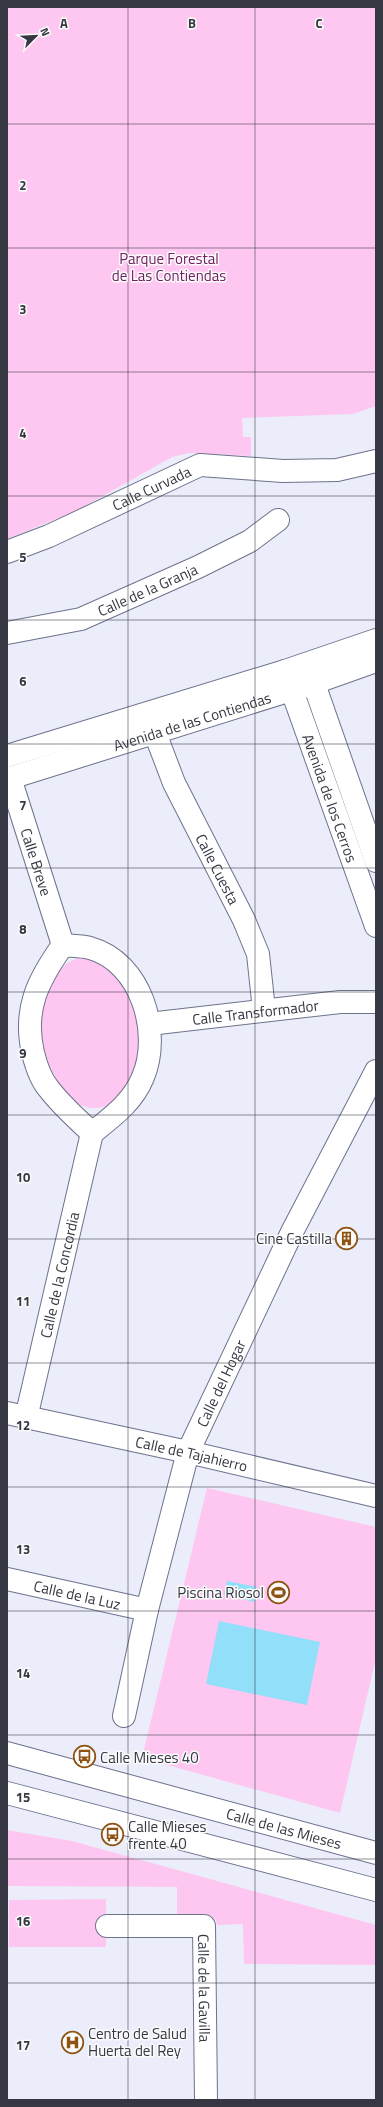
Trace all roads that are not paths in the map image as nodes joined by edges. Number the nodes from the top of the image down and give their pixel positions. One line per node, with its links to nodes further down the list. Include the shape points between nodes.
1 (376, 461): 3 (street, Calle Curvada, via 337,470 283,471 200,466 49,536)
2 (278, 520): 4 (street, Calle de la Granja, via 250,541 81,619)
3 (7, 552)
4 (7, 633)
5 (376, 640): 7 (street, Avenida de las Contiendas)
6 (376, 661): 7 (street, Avenida de las Contiendas)
7 (310, 673): 8 (street, Avenida de las Contiendas); 12 (street, Avenida de los Cerros)
8 (288, 680): 9 (street, Avenida de las Contiendas); 10 (street, Avenida de las Contiendas); 13 (street, Avenida de los Cerros)
9 (155, 733): 11 (street, Avenida de las Contiendas); 16 (street, Calle Cuesta, via 174,783 244,920 258,954)
10 (7, 756)
11 (9, 778): 14 (street, Calle Breve)
12 (376, 861)
13 (376, 926)
14 (63, 945): 17 (street, via 90,948 121,966 132,979 142,998); 19 (street, via 47,967 36,989 29,1016 30,1039 36,1064 48,1088)
15 (371, 998): 16 (street, Calle Transformador)
16 (264, 1010): 17 (street, Calle Transformador)
17 (149, 1024): 19 (street, via 148,1060 143,1077 131,1098)
18 (376, 1070): 21 (street, Calle del Hogar, via 293,1230)
19 (92, 1133): 20 (street, Calle de la Concordia)
20 (17, 1416): 21 (street, Calle de Tajahierro)
21 (188, 1452): 22 (street, Calle de Tajahierro); 24 (street, Calle del Hogar)
22 (376, 1496)
23 (7, 1579): 24 (street, Calle de la Luz)
24 (147, 1610): 25 (street, Calle del Hogar)
25 (124, 1716)
26 (7, 1753): 29 (street, Calle de las Mieses)
27 (7, 1769): 29 (street, via 221,1825)
28 (7, 1793): 31 (street)
29 (255, 1820): 30 (street, Calle de las Mieses)
30 (376, 1853)
31 (376, 1890)
32 (107, 1926): 33 (street, Calle de la Gavilla, via 204,1926)
33 (206, 2100)

